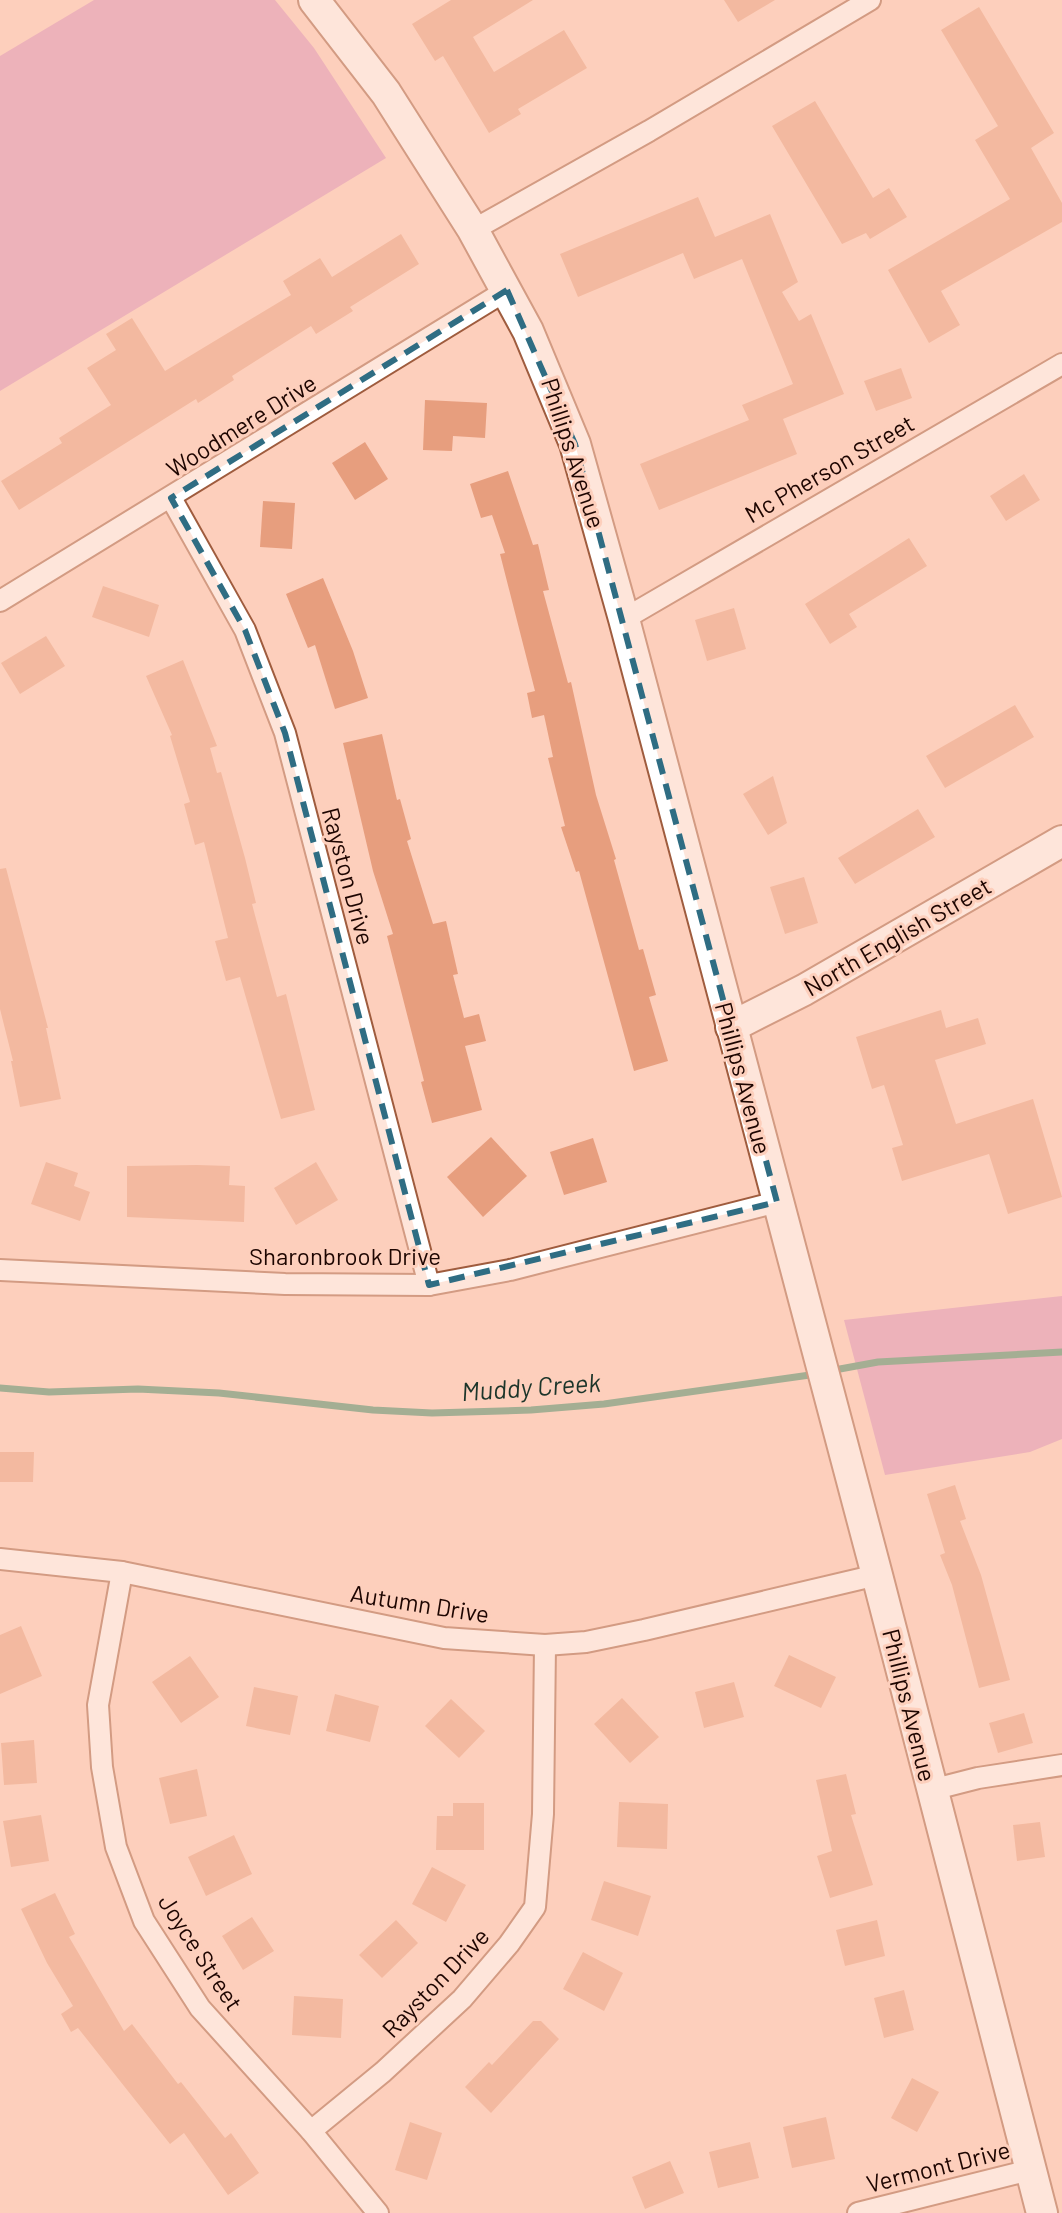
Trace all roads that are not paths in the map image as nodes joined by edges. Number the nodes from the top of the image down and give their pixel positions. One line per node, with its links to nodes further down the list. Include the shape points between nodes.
1 (314, 0): 3 (street, Phillips Avenue, via 386,93)
2 (870, 0): 3 (street)
3 (473, 230): 4 (street, Phillips Avenue)
4 (507, 290): 6 (street, Woodmere Drive); 8 (street, Phillips Avenue, via 565,415)
5 (1062, 364): 8 (street, Mc Pherson Street)
6 (171, 498): 7 (street, Woodmere Drive); 13 (street, Rayston Drive, via 245,630 285,733)
7 (0, 601)
8 (624, 619): 10 (street, Phillips Avenue)
9 (1062, 841): 10 (street, North English Street)
10 (731, 1027): 11 (street, Phillips Avenue)
11 (777, 1202): 13 (street, Sharonbrook Drive, via 510,1270); 16 (street, Phillips Avenue)
12 (0, 1270): 13 (street, Sharonbrook Drive, via 285,1284)
13 (429, 1285)
14 (0, 1559): 15 (street, Autumn Drive)
15 (122, 1572): 17 (street, Autumn Drive, via 444,1638); 20 (street, Joyce Street, via 98,1705 116,1847 144,1921 200,2008)
16 (877, 1575): 17 (street, Autumn Drive, via 644,1630); 19 (street, Phillips Avenue)
17 (545, 1645): 20 (street, Rayston Drive, via 543,1814 535,1907 462,1999)
18 (1062, 1765): 19 (street)
19 (931, 1790): 21 (street, Phillips Avenue)
20 (311, 2131): 22 (street, Joyce Street)
21 (1030, 2170): 23 (street, Vermont Drive); 24 (street, Phillips Avenue)
22 (378, 2213)
23 (858, 2213)
24 (1042, 2213)

